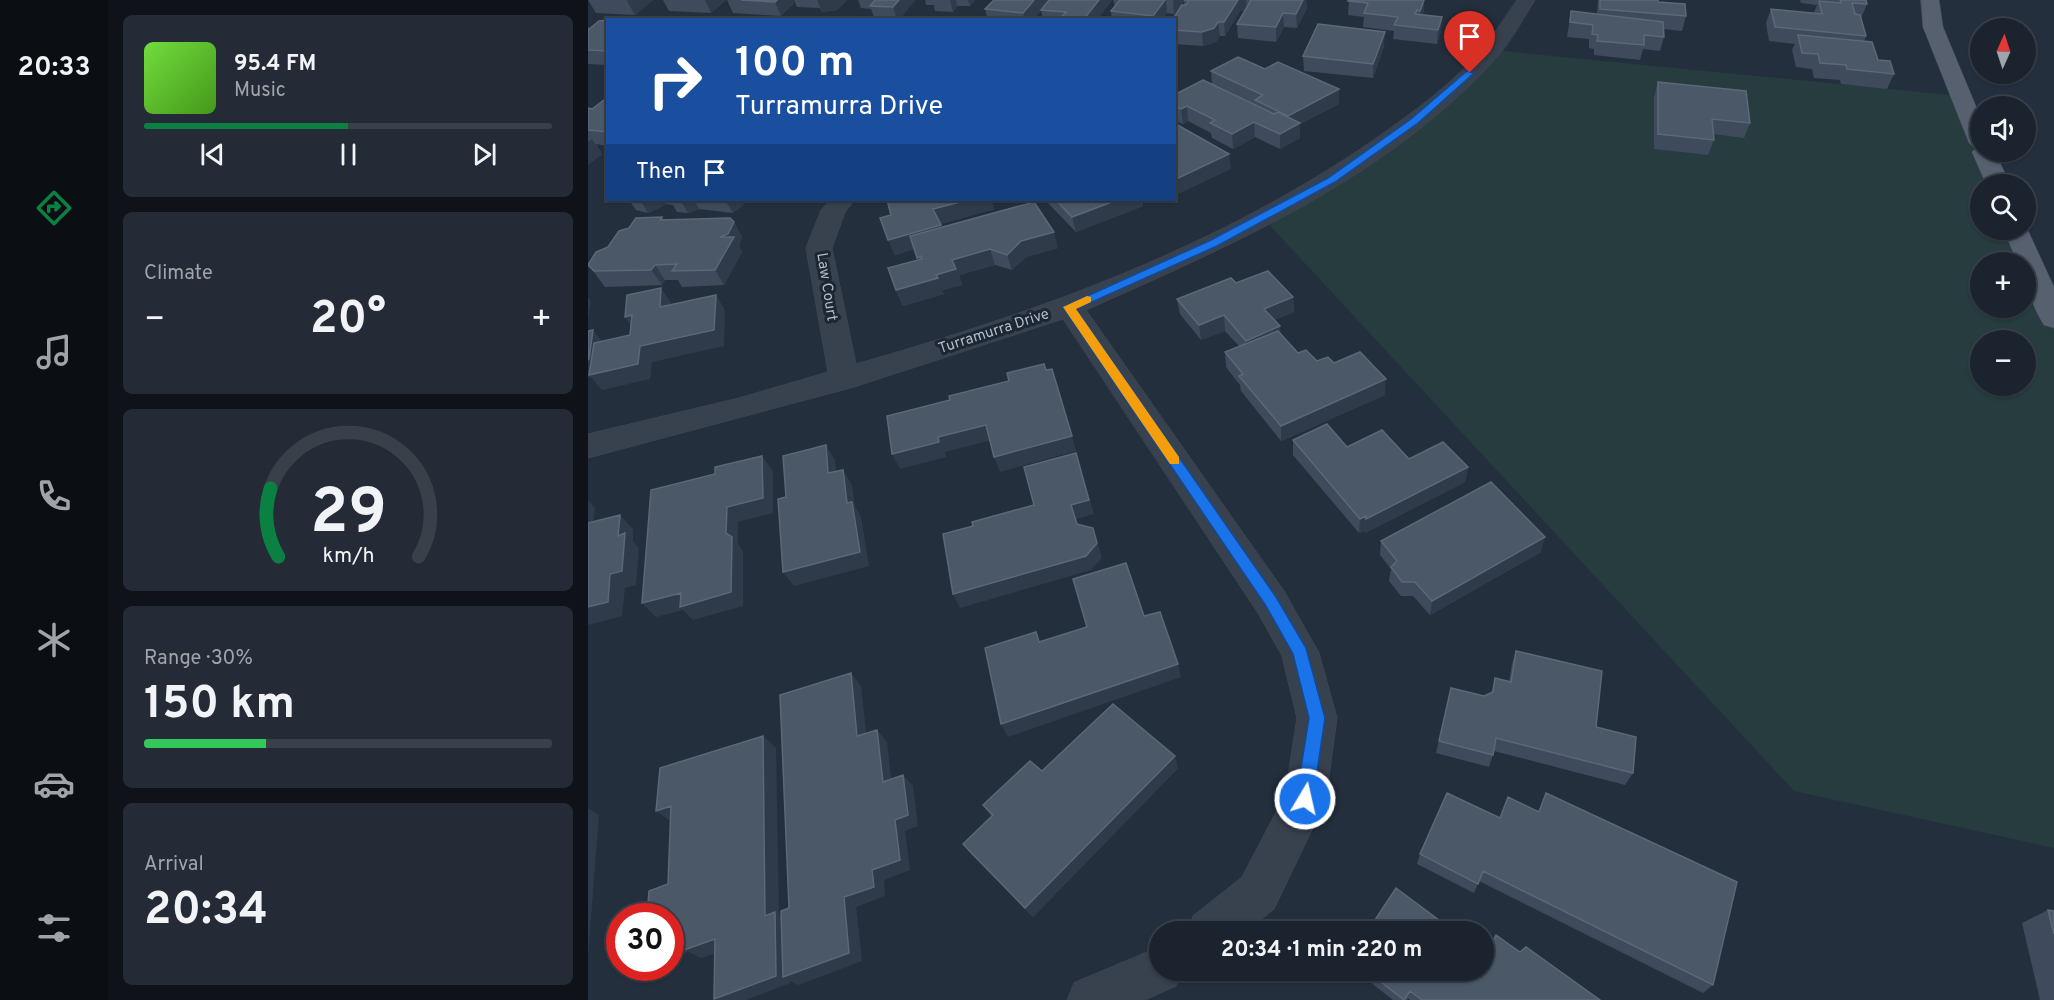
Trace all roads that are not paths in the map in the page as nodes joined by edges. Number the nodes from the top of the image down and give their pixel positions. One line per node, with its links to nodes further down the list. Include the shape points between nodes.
1 (1521, 0): 8 (street, Turramurra Drive, via 1492,50 1470,73 1414,121 1332,180 1213,244)
2 (1914, 0): 4 (main road)
3 (1930, 0): 4 (main road)
4 (1933, 27): 5 (main road)
5 (1970, 118)
6 (842, 201): 10 (street, Law Court, via 833,210 819,248)
7 (2021, 240): 9 (main road)
8 (1069, 307): 10 (street, Turramurra Drive); 12 (street, via 1271,602 1300,653 1317,718 1305,799 1258,893)
9 (2054, 319)
10 (844, 380): 11 (street, Turramurra Drive)
11 (588, 446)
12 (1223, 921)
13 (1149, 975): 14 (street)
14 (1091, 1000)

